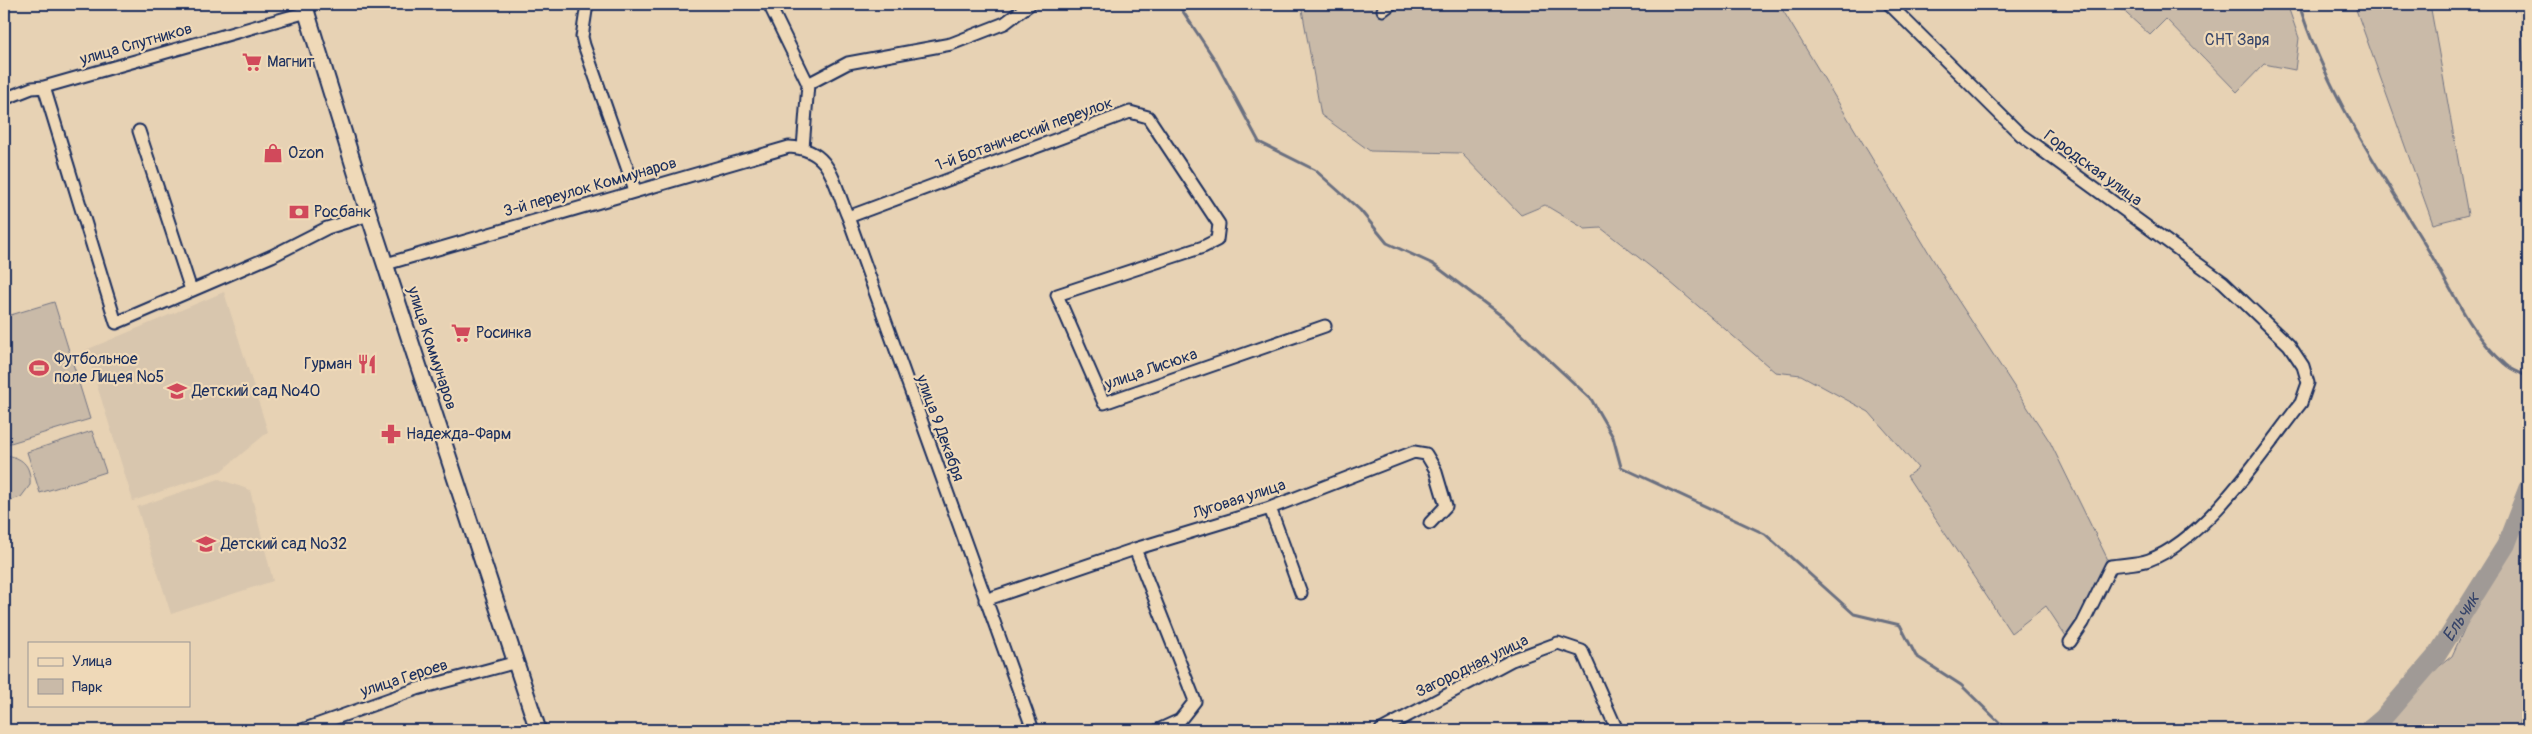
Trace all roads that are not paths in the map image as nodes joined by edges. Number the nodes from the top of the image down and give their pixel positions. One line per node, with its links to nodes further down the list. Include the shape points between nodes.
1 (587, 4): 11 (street, via 582,37 584,45)
2 (769, 4): 6 (street)
3 (1030, 4): 6 (street, via 1005,23 951,44 848,63)
4 (1889, 4): 23 (street, Городская улица, via 2021,135 2223,282 2289,345 2303,366 2308,383 2301,402 2210,518 2169,551 2147,561 2111,566)
5 (305, 8): 7 (street, улица Спутников); 12 (main road, улица Коммунаров)
6 (808, 84): 10 (street)
7 (44, 88): 8 (street, улица Спутников, via 32,88); 16 (street, via 116,323)
8 (4, 99)
9 (139, 131): 16 (street)
10 (803, 148): 11 (street, 3-й переулок Коммунаров, via 789,147); 13 (street, улица 9 Декабря, via 815,152 825,162)
11 (635, 190): 15 (street, 3-й переулок Коммунаров)
12 (369, 215): 15 (main road, улица Коммунаров); 16 (street, via 327,228 272,256)
13 (848, 217): 14 (street, 1-й Ботанический переулок, via 1130,112 1148,116); 22 (street, улица 9 Декабря)
14 (1219, 224): 17 (street, улица Лисюка, via 1217,240 1203,247 1057,295 1104,403)
15 (386, 264): 24 (main road, улица Коммунаров)
16 (191, 290)
17 (1324, 326)
18 (1270, 508): 19 (street, Луговая улица, via 1414,452 1426,454 1435,469 1446,506); 20 (street, Луговая улица); 21 (street)
19 (1430, 523)
20 (1135, 549): 22 (street, Луговая улица); 28 (street, via 1195,701 1180,720)
21 (1301, 593)
22 (985, 600): 27 (street, улица 9 Декабря)
23 (2070, 642)
24 (517, 662): 25 (street, улица Героев, via 417,689); 26 (main road, улица Коммунаров)
25 (302, 730)
26 (538, 730)
27 (1033, 730)
28 (1158, 730)
29 (1381, 730): 30 (street, Загородная улица, via 1512,660 1558,643 1582,651)
30 (1617, 730)

